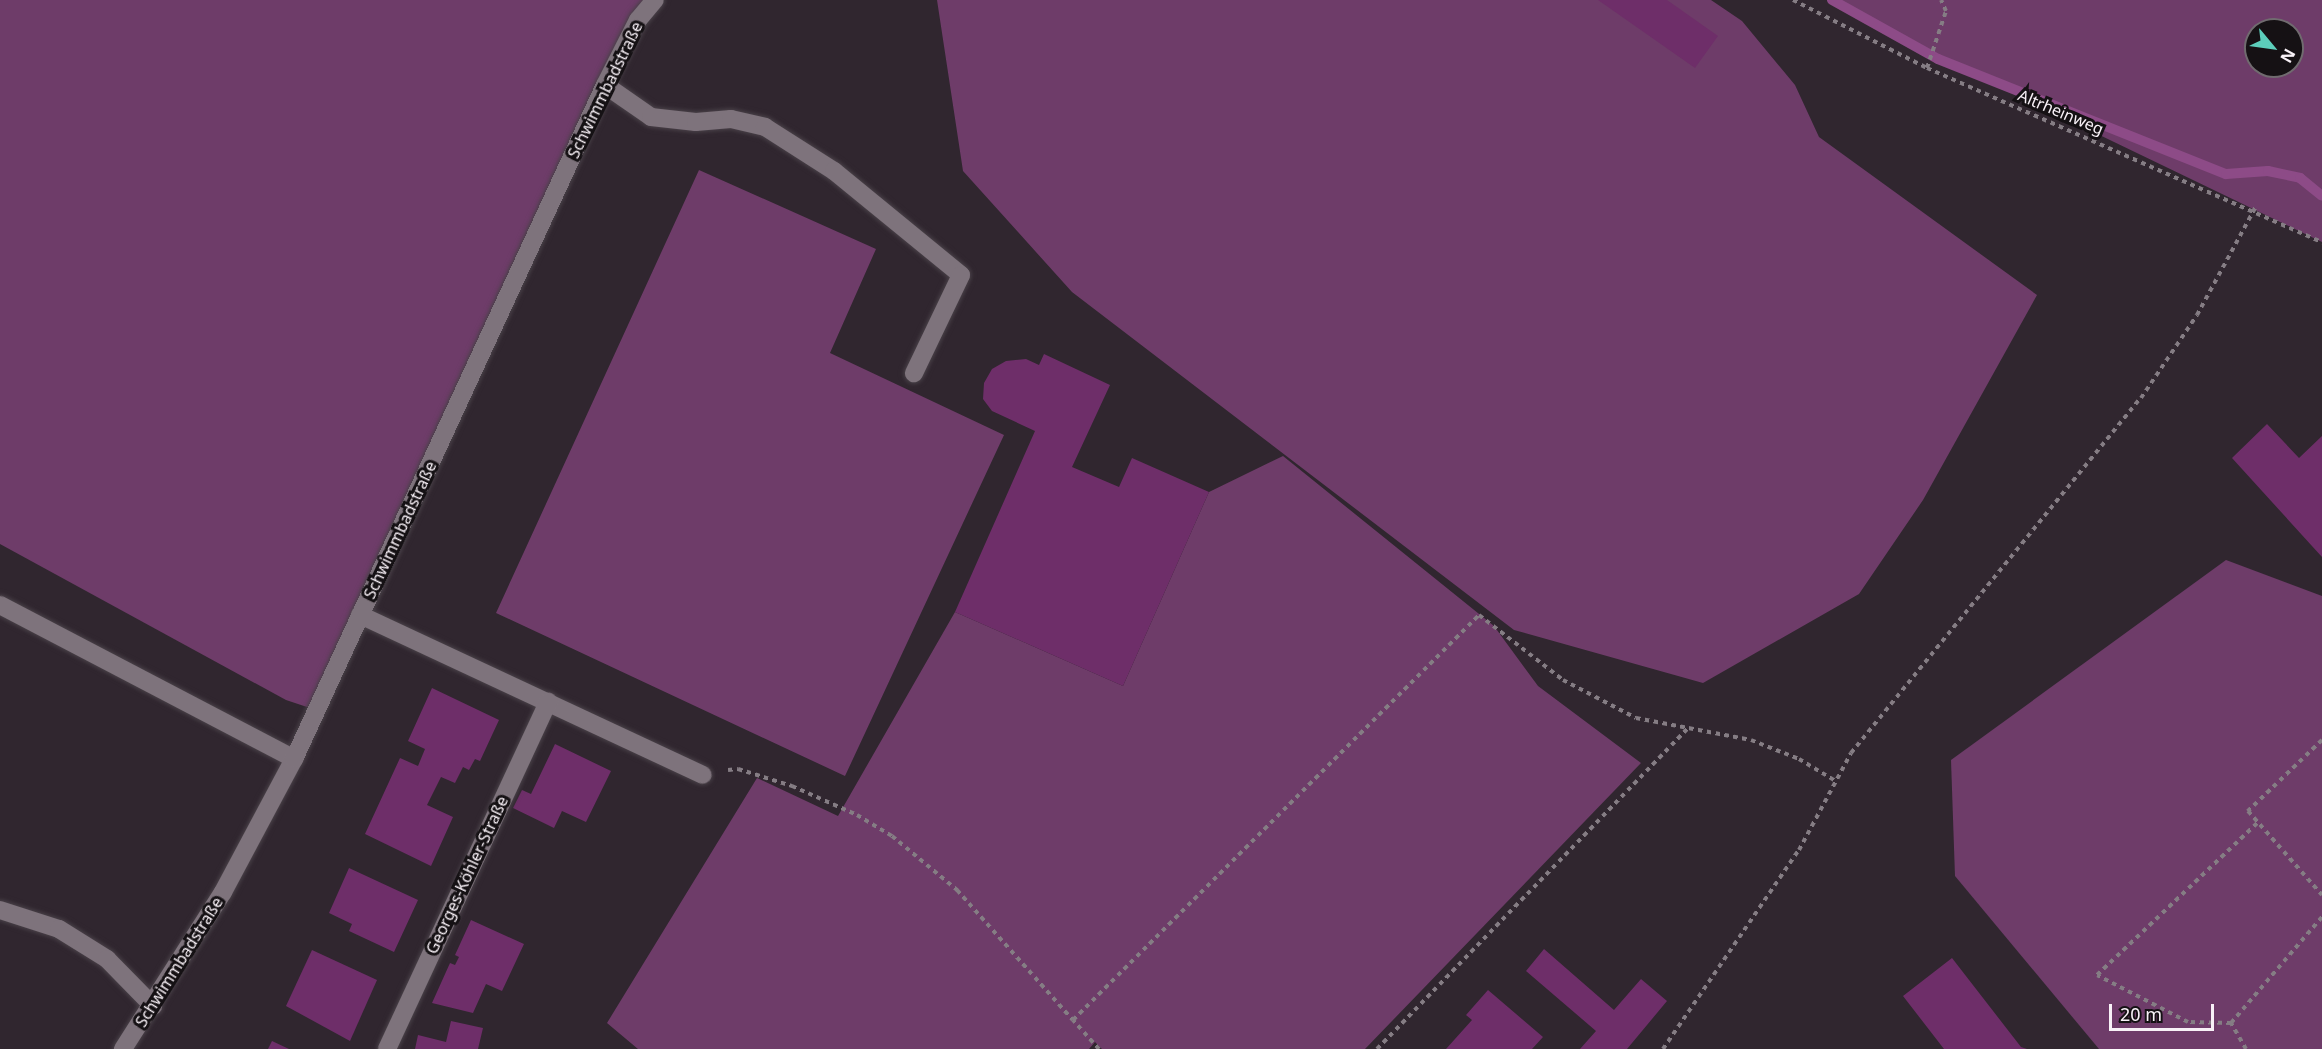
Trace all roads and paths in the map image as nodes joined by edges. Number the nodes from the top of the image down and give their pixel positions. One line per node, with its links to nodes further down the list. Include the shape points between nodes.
1 (655, 0): 5 (street, Schwimmbadstraße, via 638,20)
2 (1792, 0): 4 (path, Altrheinweg)
3 (1941, 0): 4 (path, via 1946,11)
4 (1927, 68): 6 (path, Altrheinweg)
5 (605, 86): 8 (street, via 651,117 696,122 731,119 765,127 834,171 961,275); 10 (street, Schwimmbadstraße)
6 (2255, 208): 7 (path, Altrheinweg); 16 (path, via 2198,315 2141,398 2078,481 1923,661)
7 (2322, 242)
8 (914, 373)
9 (0, 605): 14 (street)
10 (360, 615): 11 (street); 14 (street, Schwimmbadstraße)
11 (548, 702): 15 (street); 25 (street, Georges-Köhler-Straße)
12 (1689, 728): 16 (path, via 1751,740 1799,759); 22 (path, via 1636,718 1563,680 1479,615); 27 (path)
13 (2322, 740): 17 (path, via 2248,811)
14 (294, 759): 21 (street, Schwimmbadstraße, via 224,892)
15 (703, 775): 22 (path, via 738,769 781,782 857,814 892,836 957,890)
16 (1834, 780): 28 (path, via 1799,850)
17 (2258, 822): 18 (path); 23 (path, via 2097,975 2188,1022)
18 (2322, 895)
19 (0, 910): 21 (street, via 58,929 107,960)
20 (2322, 917): 23 (path)
21 (153, 1006): 24 (street, Schwimmbadstraße)
22 (1073, 1020): 26 (path)
23 (2231, 1023): 29 (path)
24 (123, 1049)
25 (387, 1049)
26 (1099, 1049)
27 (1377, 1049)
28 (1663, 1049)
29 (2246, 1049)

